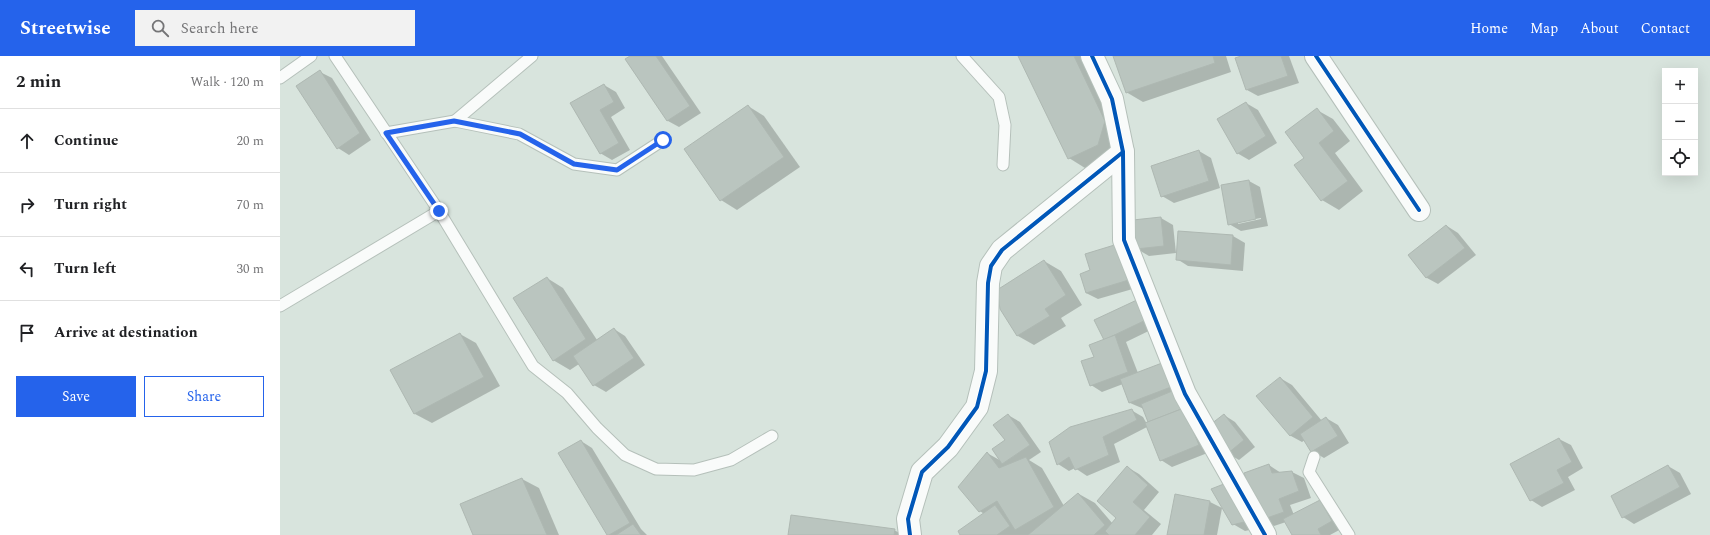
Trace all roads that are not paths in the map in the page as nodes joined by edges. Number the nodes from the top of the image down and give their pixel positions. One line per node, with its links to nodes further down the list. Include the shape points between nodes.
1 (311, 56): 7 (lane)
2 (334, 56): 9 (lane)
3 (532, 56): 8 (lane)
4 (962, 56): 12 (lane, via 999,97 1005,124)
5 (1092, 56): 11 (street, via 1112,99)
6 (1316, 56): 13 (street)
7 (280, 78)
8 (454, 121): 9 (lane); 10 (lane, via 520,134 574,164 617,170)
9 (386, 133): 14 (lane)
10 (663, 140)
11 (1123, 152): 18 (street, via 1002,250 991,266 988,283 986,371 977,407 948,447 922,472 908,519); 19 (street, via 1124,240 1185,394)
12 (1003, 165)
13 (1419, 210)
14 (439, 211): 15 (lane); 16 (lane, via 533,366 567,393 597,428 625,454 656,469 694,470 731,460)
15 (280, 306)
16 (772, 436)
17 (1314, 457): 20 (lane, via 1309,472)
18 (910, 535)
19 (1265, 535)
20 (1349, 535)

